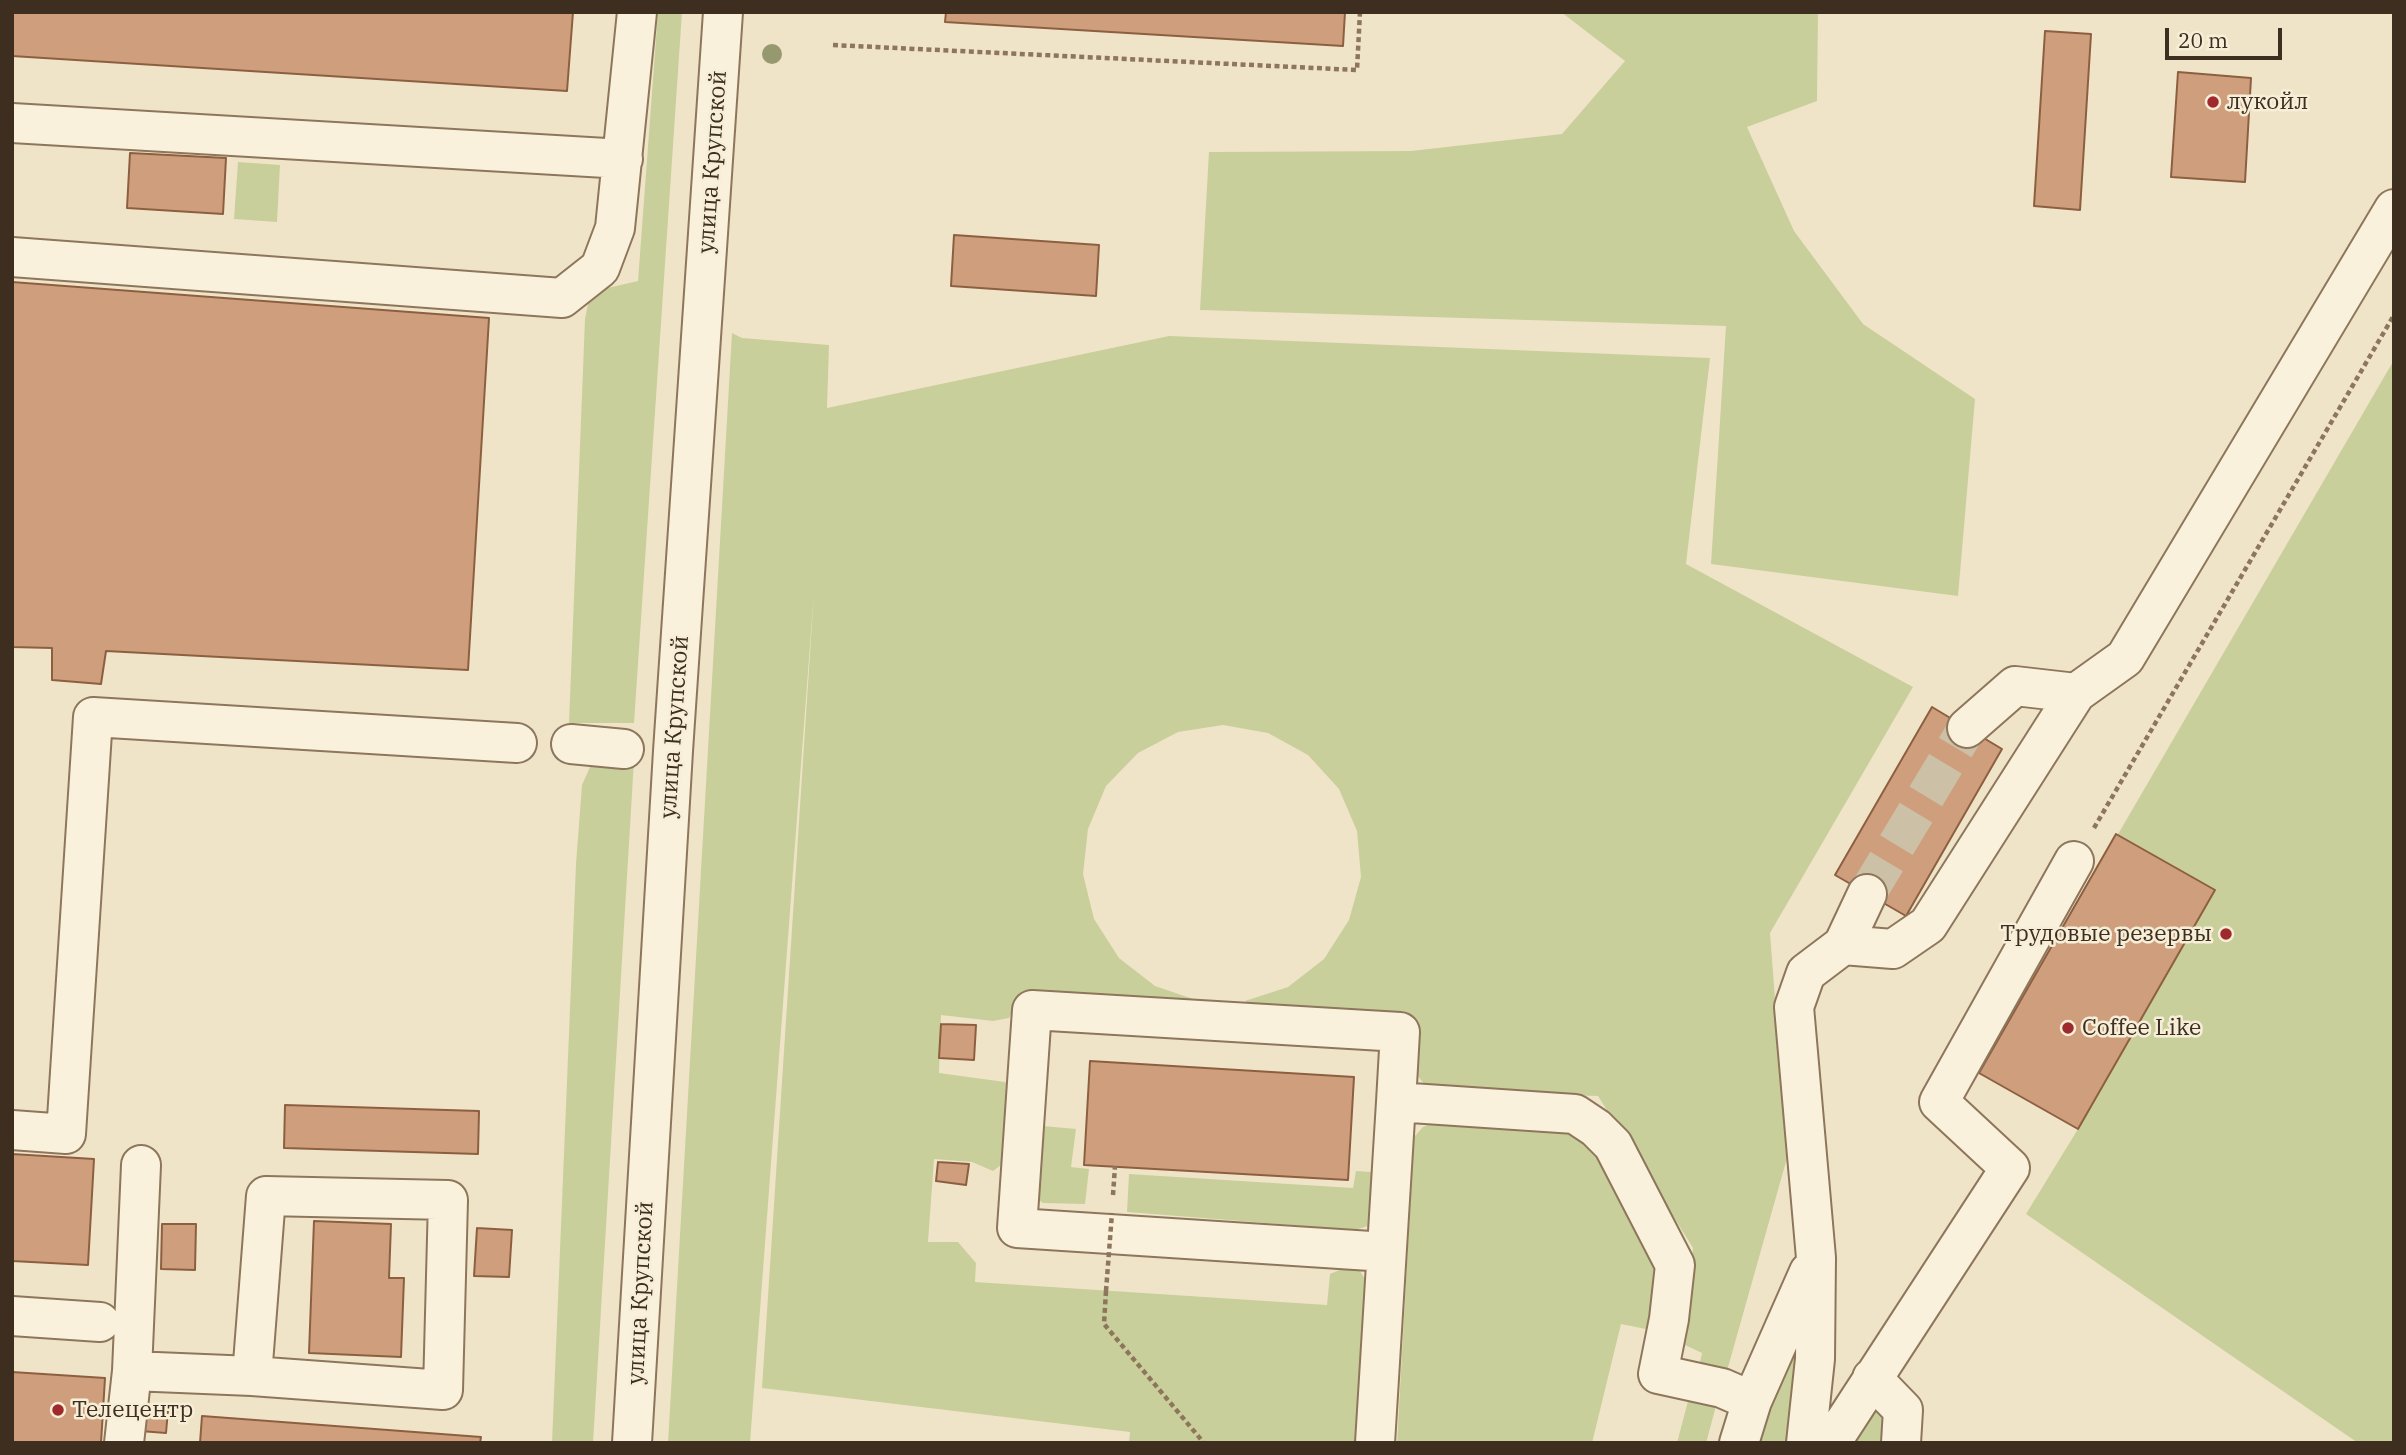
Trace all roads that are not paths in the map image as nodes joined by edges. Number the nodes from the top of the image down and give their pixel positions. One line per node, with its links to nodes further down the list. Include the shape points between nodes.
1 (637, 12): 4 (street)
2 (723, 12): 27 (street, улица Крупской)
3 (12, 123): 4 (street)
4 (623, 159): 6 (street, via 615,228 600,268 562,298)
5 (2394, 209): 7 (street, via 2125,658)
6 (12, 257)
7 (2076, 693): 8 (street, via 2015,686); 14 (street, via 1928,925 1893,949)
8 (1966, 728)
9 (517, 743): 16 (street, via 93,717 66,1134)
10 (571, 744): 11 (street)
11 (624, 749)
12 (2074, 860): 24 (street, via 1938,1102 2010,1168)
13 (1867, 894): 14 (street)
14 (1843, 945): 19 (street, via 1806,973 1794,1007)
15 (1396, 1101): 18 (street); 18 (street, via 1400,1032 1032,1010 1017,1227); 25 (street, via 1574,1114 1596,1128 1613,1145 1675,1265 1658,1374 1722,1388)
16 (12, 1130)
17 (141, 1165): 22 (street)
18 (1386, 1252): 28 (street)
19 (1816, 1258): 25 (street); 30 (street, via 1815,1359)
20 (12, 1316): 21 (street)
21 (100, 1322)
22 (132, 1371): 23 (street); 26 (street)
23 (252, 1376): 23 (street, via 266,1196 448,1200 443,1391)
24 (1872, 1378): 31 (street); 32 (street, via 1903,1409)
25 (1752, 1401): 29 (street)
26 (124, 1443)
27 (632, 1443)
28 (1375, 1443)
29 (1739, 1443)
30 (1806, 1443)
31 (1830, 1443)
32 (1901, 1443)

